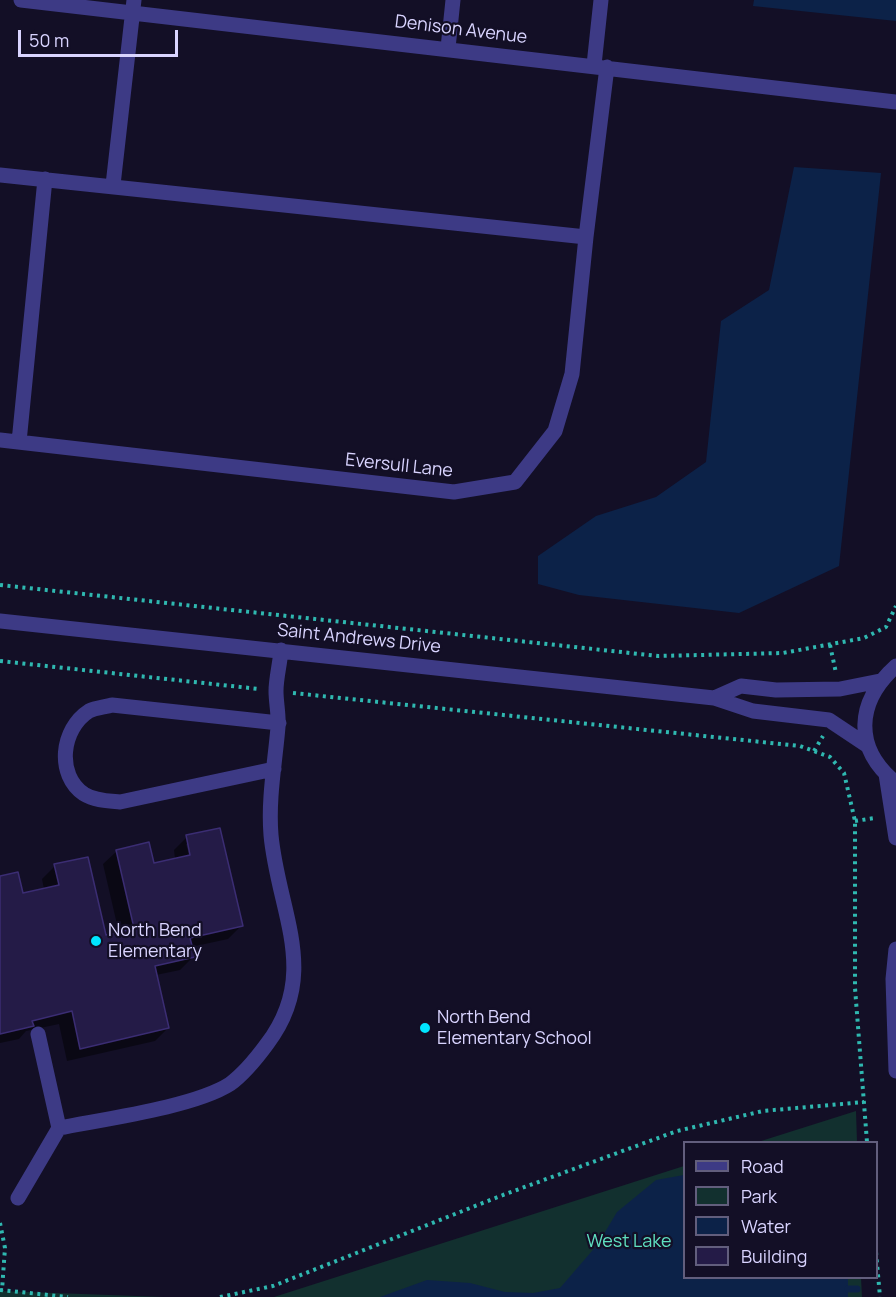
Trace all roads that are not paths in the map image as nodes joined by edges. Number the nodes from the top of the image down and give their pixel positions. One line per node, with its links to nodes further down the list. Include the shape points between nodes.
1 (21, 0): 4 (street, Denison Avenue)
2 (453, 0): 5 (street)
3 (601, 0): 6 (street, Eversull Lane)
4 (134, 6): 5 (street, Denison Avenue); 10 (street)
5 (448, 48): 6 (street, Denison Avenue)
6 (601, 66): 7 (street, Denison Avenue); 11 (street, Eversull Lane)
7 (896, 102)
8 (0, 175): 9 (street)
9 (45, 179): 10 (street); 13 (street)
10 (113, 185): 11 (street)
11 (586, 237): 13 (street, Eversull Lane, via 572,374 555,431 515,482 454,492)
12 (0, 440): 13 (street, Eversull Lane)
13 (19, 442)
14 (0, 621): 15 (street, Saint Andrews Drive)
15 (281, 650): 18 (street, Saint Andrews Drive); 19 (street, via 276,691)
16 (896, 666): 17 (street)
17 (880, 681): 18 (street, Saint Andrews Drive, via 840,689 741,687); 20 (street, via 869,701 865,723)
18 (714, 698): 20 (street, Saint Andrews Drive, via 753,711 829,720)
19 (279, 723): 21 (street); 21 (street, via 112,705 90,710 80,720 68,739 65,758 69,777 85,795 120,802)
20 (868, 746): 22 (street, via 878,767)
21 (274, 769): 27 (street, via 271,836 296,956 294,986 273,1037 252,1065 230,1084 200,1097)
22 (891, 778): 23 (street)
23 (896, 838)
24 (896, 949): 26 (street)
25 (38, 1034): 27 (street)
26 (896, 1071)
27 (59, 1128): 28 (street)
28 (18, 1198)

